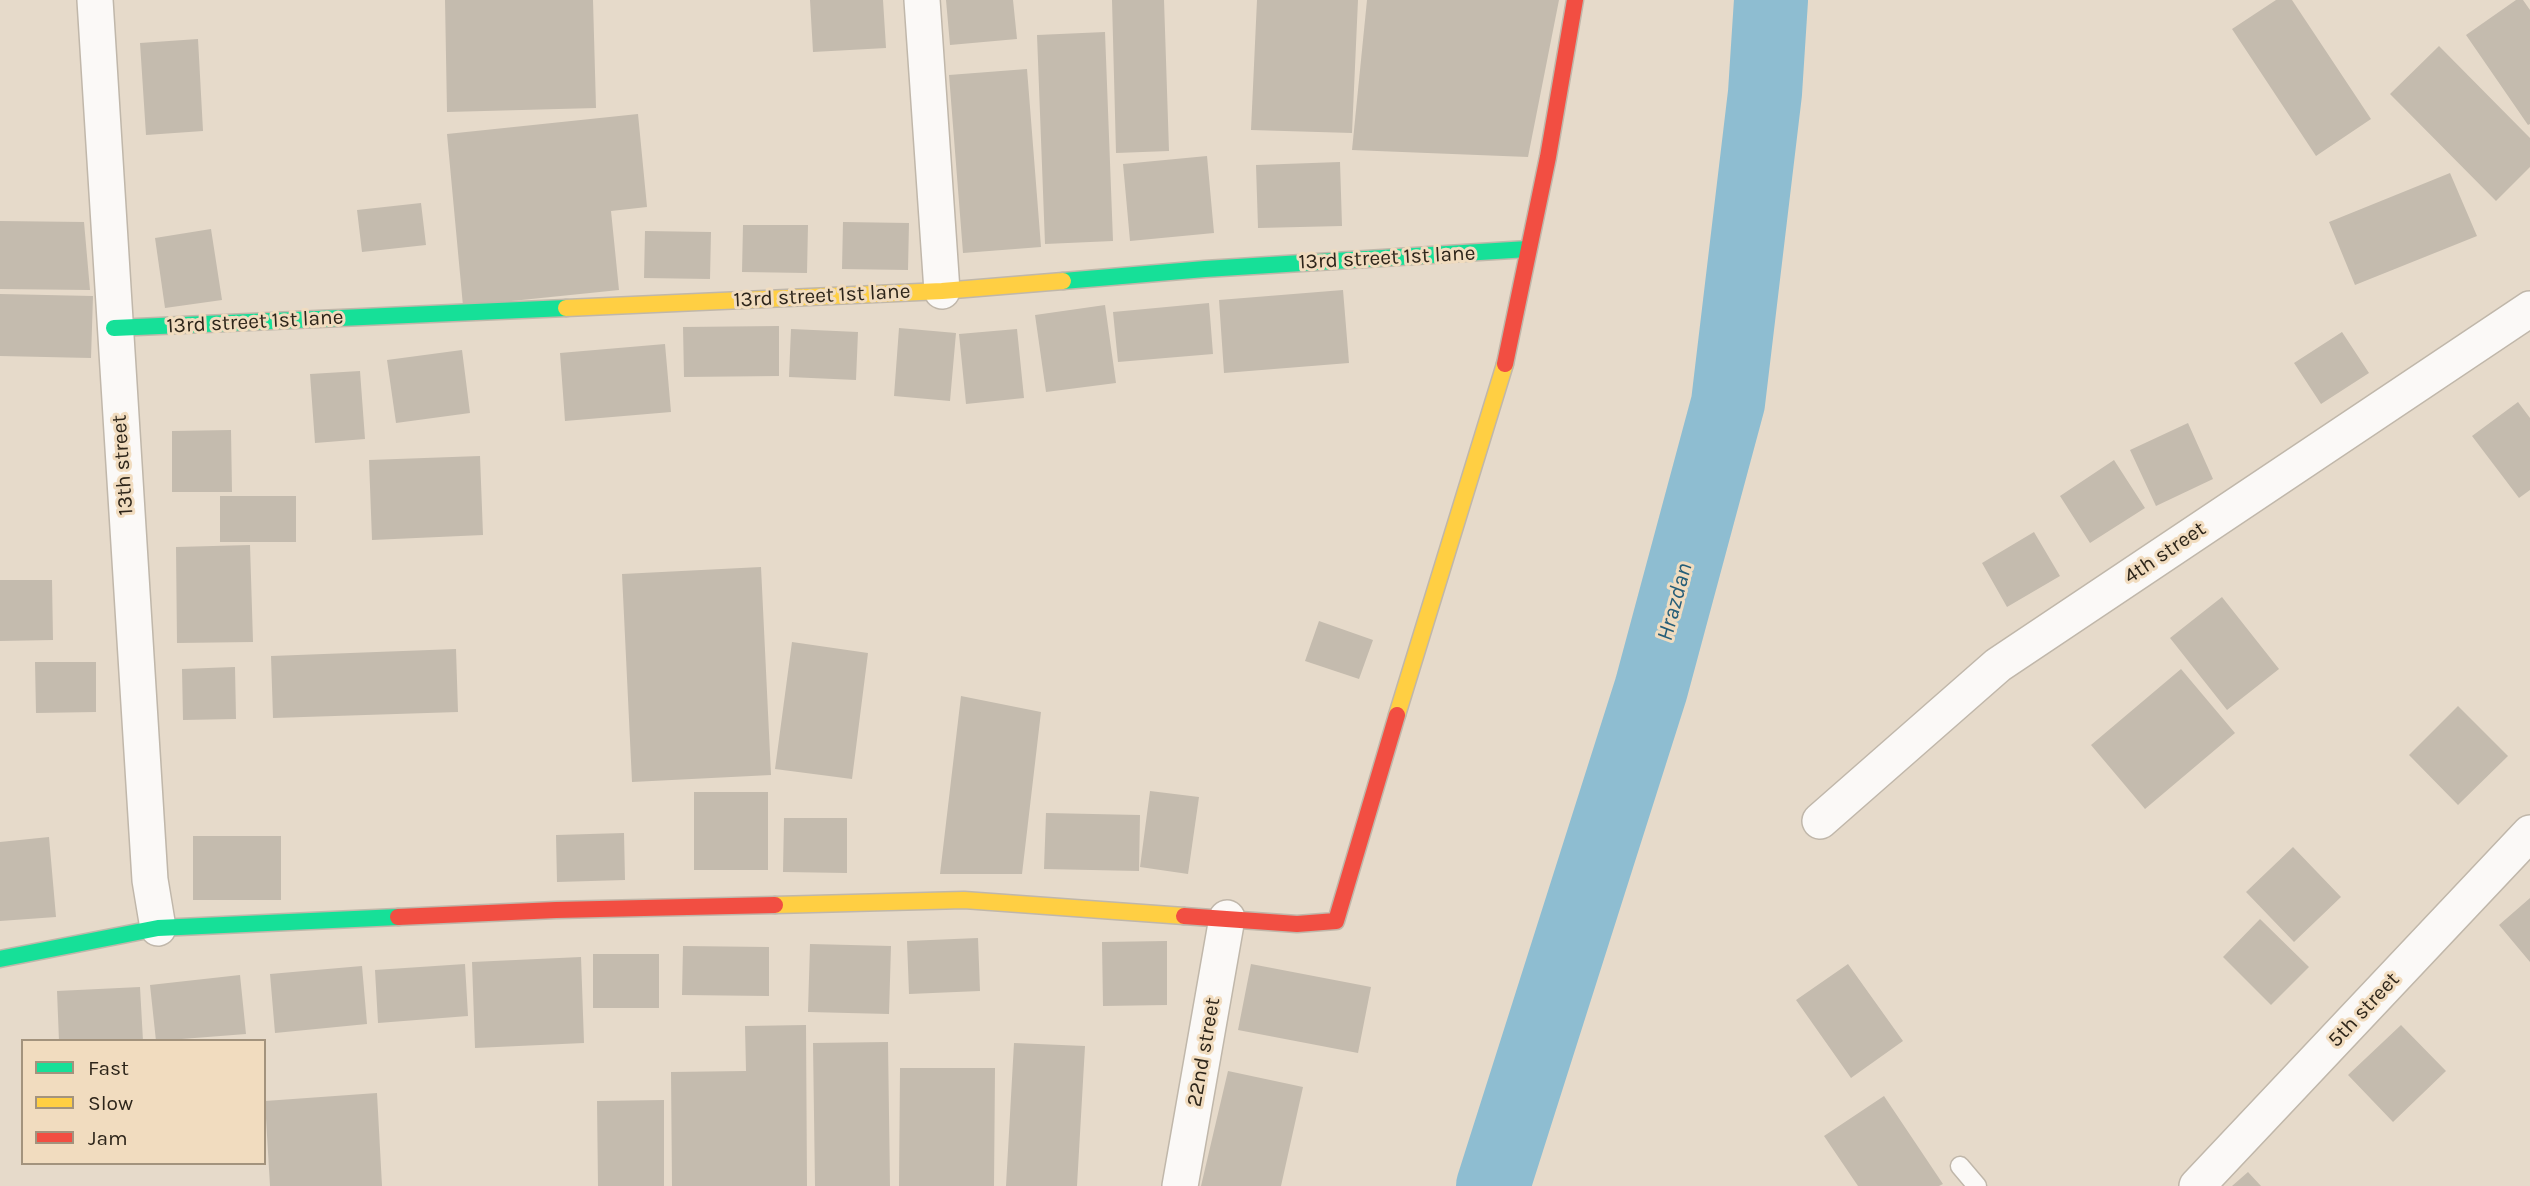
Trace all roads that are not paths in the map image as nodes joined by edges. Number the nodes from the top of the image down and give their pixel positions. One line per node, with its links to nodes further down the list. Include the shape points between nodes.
1 (95, 0): 7 (street, 13th street)
2 (922, 0): 5 (street)
3 (1575, 0): 4 (street)
4 (1528, 249): 5 (street, 13rd street 1st lane); 10 (street, via 1507,358 1336,921 1297,924)
5 (942, 291): 7 (street, 13rd street 1st lane)
6 (2530, 309): 8 (street, 4th street, via 1998,665)
7 (114, 328): 11 (street, 13th street, via 149,880)
8 (1820, 821)
9 (2530, 833): 16 (street, 5th street)
10 (1227, 918): 11 (street, via 964,900); 14 (street, 22nd street)
11 (158, 928): 12 (street)
12 (0, 959)
13 (1960, 1166): 15 (lane)
14 (1181, 1186)
15 (1977, 1186)
16 (2197, 1186)

